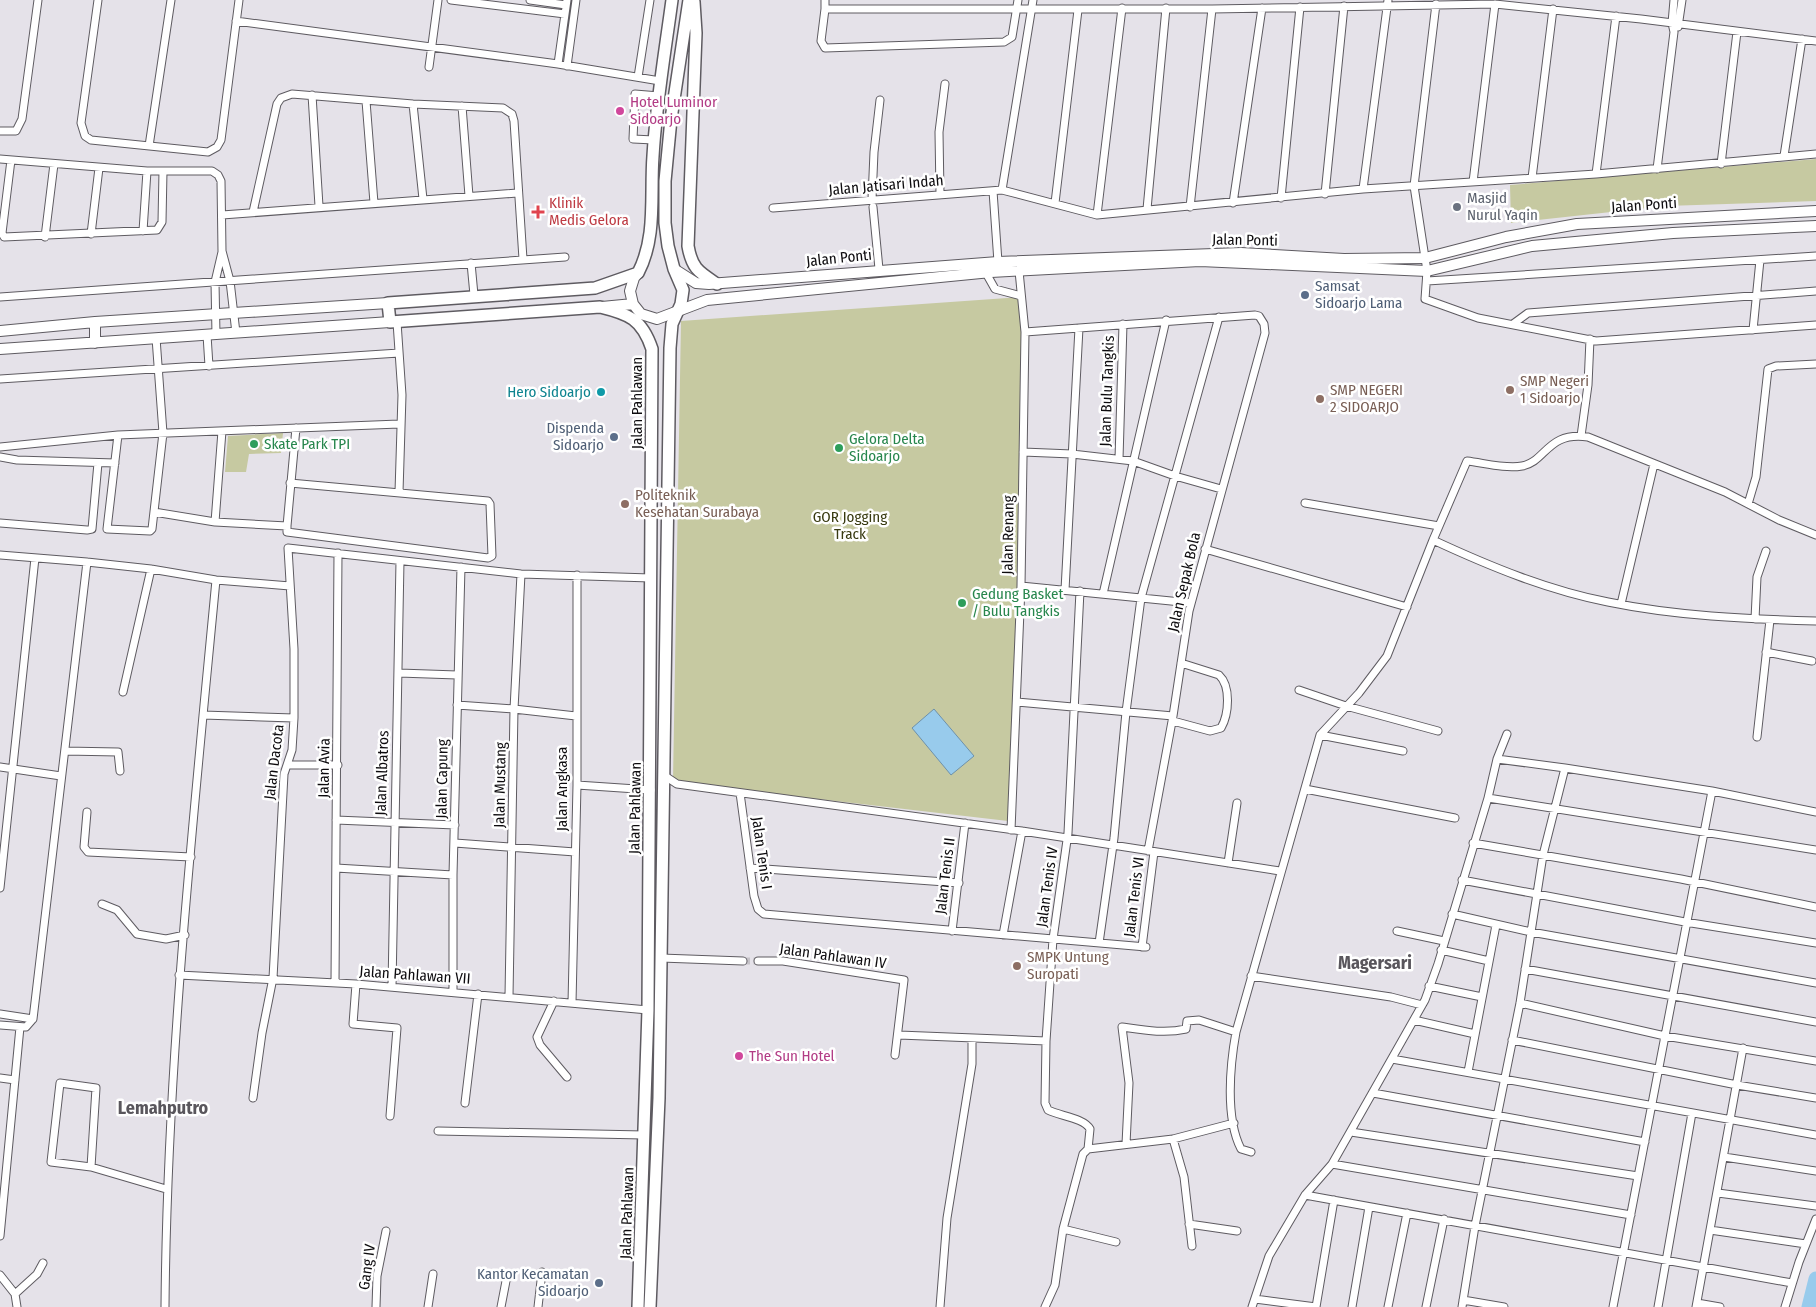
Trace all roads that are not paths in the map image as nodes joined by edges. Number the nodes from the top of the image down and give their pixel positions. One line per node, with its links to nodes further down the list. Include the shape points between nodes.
1 (38, 0): 53 (street, via 22,119 16,131)
2 (98, 0): 55 (street, via 82,130 91,140)
3 (171, 0): 55 (street)
4 (239, 0): 35 (street)
5 (438, 0): 40 (street)
6 (451, 0): 33 (street)
7 (530, 0): 18 (street)
8 (576, 0): 42 (street)
9 (650, 0): 44 (street)
10 (672, 0): 45 (main road)
11 (689, 0): 104 (main road, Jalan Pahlawan, via 665,181 665,222)
12 (694, 0): 113 (main road, via 696,33 688,246 691,262)
13 (825, 0): 27 (street)
14 (1018, 0): 28 (street)
15 (1033, 0): 29 (street)
16 (1674, 0): 36 (street)
17 (1682, 0): 36 (street)
18 (566, 2): 33 (street)
19 (1388, 2): 20 (street); 22 (street); 70 (street)
20 (1436, 4): 21 (street); 69 (street)
21 (1495, 4): 31 (street); 68 (street)
22 (1344, 6): 23 (street); 75 (street)
23 (1300, 7): 26 (street); 77 (street)
24 (1122, 8): 25 (street); 32 (street); 90 (street)
25 (1166, 8): 30 (street); 86 (street)
26 (1262, 8): 30 (street); 82 (street)
27 (824, 9): 28 (street); 28 (street, via 821,42 825,48 1004,42 1012,37)
28 (1017, 9): 29 (street)
29 (1032, 9): 32 (street); 71 (street)
30 (1212, 9): 84 (street)
31 (1553, 9): 34 (street); 67 (street)
32 (1078, 10): 81 (street)
33 (565, 14): 41 (street)
34 (1616, 16): 36 (street); 66 (street)
35 (236, 21): 40 (street); 55 (street, via 221,140 217,147 208,152)
36 (1676, 23): 37 (street); 63 (street)
37 (1736, 32): 38 (street); 61 (street)
38 (1802, 40): 39 (street); 57 (street)
39 (1816, 41)
40 (432, 49): 41 (street); 43 (street)
41 (558, 64): 42 (street)
42 (567, 66): 44 (street)
43 (429, 67)
44 (638, 77): 45 (street)
45 (660, 81): 48 (main road)
46 (945, 84): 74 (street, via 939,132)
47 (312, 95): 50 (street); 83 (street); 88 (street, via 292,94 281,98 277,104)
48 (658, 96): 54 (main road); 54 (street, via 636,94 633,139)
49 (880, 100): 80 (street)
50 (366, 101): 51 (street); 79 (street)
51 (413, 104): 52 (street); 78 (street)
52 (462, 106): 73 (street, via 503,108 512,114); 76 (street)
53 (0, 132)
54 (654, 140): 107 (main road, via 650,234 646,256)
55 (149, 146)
56 (1816, 154): 57 (street)
57 (1784, 156): 61 (street)
58 (0, 159): 59 (street)
59 (11, 160): 60 (street); 94 (street, via 2,235)
60 (54, 164): 62 (street); 94 (street)
61 (1721, 164): 63 (street)
62 (99, 168): 64 (street); 93 (street)
63 (1657, 169): 66 (street)
64 (147, 171): 65 (street); 92 (street)
65 (162, 171): 89 (street, via 212,171 218,175); 92 (street, via 161,226 157,230)
66 (1596, 174): 67 (street)
67 (1532, 178): 68 (street)
68 (1473, 182): 69 (street)
69 (1414, 186): 70 (street); 98 (street)
70 (1363, 189): 75 (street)
71 (1002, 190): 72 (street, Jalan Jatisari Indah); 81 (street)
72 (993, 192): 74 (street, Jalan Jatisari Indah); 101 (street)
73 (515, 193): 76 (street); 99 (street)
74 (940, 194): 80 (street, Jalan Jatisari Indah)
75 (1325, 194): 77 (street)
76 (469, 196): 78 (street)
77 (1281, 198): 82 (street)
78 (423, 199): 79 (street)
79 (374, 203): 83 (street)
80 (873, 203): 85 (street, Jalan Jatisari Indah); 105 (street)
81 (1054, 203): 90 (street)
82 (1233, 203): 84 (street)
83 (319, 206): 88 (street)
84 (1190, 207): 86 (street)
85 (772, 208)
86 (1147, 209): 90 (street)
87 (1816, 211): 98 (main road, Jalan Ponti, via 1577,224 1506,237)
88 (253, 212): 89 (street)
89 (222, 215): 95 (street)
90 (1097, 215)
91 (1816, 226): 110 (main road, Jalan Ponti, via 1673,233 1532,246)
92 (143, 231): 93 (street)
93 (91, 234): 94 (street)
94 (45, 237)
95 (222, 251): 111 (street); 112 (street)
96 (1816, 256): 100 (street)
97 (565, 257): 99 (street)
98 (1424, 258): 101 (main road, Jalan Ponti, via 1241,253); 110 (street)
99 (521, 259): 102 (street)
100 (1760, 260): 110 (street); 118 (street)
101 (998, 262): 103 (main road, Jalan Ponti)
102 (471, 263): 111 (street); 115 (street)
103 (948, 264): 105 (main road, Jalan Ponti); 109 (main road)
104 (674, 269): 113 (main road, Jalan Ponti, via 696,283); 123 (main road, Jalan Pahlawan, via 683,290)
105 (879, 269): 113 (main road, Jalan Ponti)
106 (1019, 271): 108 (main road, Jalan Ponti); 110 (main road, Jalan Ponti, via 1200,261); 116 (street, Jalan Renang)
107 (638, 273): 115 (main road, via 595,288); 120 (main road, via 630,291)
108 (986, 273): 109 (main road, Jalan Ponti); 116 (street, via 995,289)
109 (950, 276): 123 (main road, Jalan Ponti, via 707,300)
110 (1427, 276): 130 (street, via 1425,299 1478,318)
111 (230, 280): 112 (street); 122 (street)
112 (215, 282): 117 (street); 124 (street)
113 (717, 284)
114 (1816, 291): 118 (street)
115 (474, 295): 119 (main road)
116 (1021, 296): 135 (street, Jalan Renang)
117 (0, 297)
118 (1757, 297): 130 (street, via 1528,313); 133 (street)
119 (388, 303): 122 (main road); 128 (main road)
120 (633, 304): 121 (main road); 123 (main road, via 641,314 651,318 663,318)
121 (600, 307): 128 (main road); 186 (main road, Jalan Pahlawan, via 631,317 645,330 652,349)
122 (235, 312): 124 (main road); 136 (street)
123 (676, 312): 231 (main road, Jalan Pahlawan, via 670,348)
124 (216, 314): 127 (main road); 137 (street)
125 (1219, 317): 126 (street); 162 (street); 164 (street, Jalan Sepak Bola, via 1259,316 1265,333)
126 (1166, 320): 129 (street); 158 (street)
127 (95, 322): 134 (main road); 140 (main road)
128 (394, 322): 136 (main road); 142 (street)
129 (1123, 324): 132 (street); 157 (street, Jalan Bulu Tangkis)
130 (1513, 324): 139 (street)
131 (1816, 326): 133 (street)
132 (1079, 328): 135 (street); 155 (street)
133 (1753, 330): 139 (street)
134 (0, 331)
135 (1025, 332): 154 (street, Jalan Renang)
136 (236, 333): 137 (main road)
137 (212, 335): 138 (main road); 144 (street)
138 (156, 338): 140 (main road); 145 (street)
139 (1590, 339): 152 (street)
140 (95, 342): 141 (main road)
141 (0, 349)
142 (399, 353): 144 (street); 147 (street, via 402,396)
143 (1816, 364): 167 (street, via 1768,369 1756,476)
144 (208, 366): 145 (street)
145 (158, 369): 146 (street); 150 (street)
146 (0, 379)
147 (399, 424): 148 (street); 165 (street)
148 (296, 428): 149 (street); 163 (street)
149 (222, 432): 150 (street); 169 (street)
150 (163, 433): 151 (street); 168 (street)
151 (118, 435): 153 (street); 160 (street)
152 (1581, 436): 161 (street); 172 (street, via 1567,437 1551,444 1523,466 1467,461)
153 (0, 447)
154 (1023, 452): 155 (street); 189 (street, Jalan Renang)
155 (1072, 454): 157 (street); 190 (street)
156 (0, 457): 159 (street)
157 (1119, 459): 158 (street)
158 (1134, 461): 162 (street); 192 (street)
159 (98, 463): 160 (street); 170 (street, via 92,529)
160 (115, 463): 168 (street, via 107,529 150,531)
161 (1654, 464): 167 (street); 195 (street)
162 (1175, 476): 164 (street); 193 (street)
163 (290, 483): 165 (street); 171 (street)
164 (1221, 489): 175 (street, Jalan Sepak Bola)
165 (399, 492): 171 (street, via 488,501 492,556 287,532)
166 (1306, 503): 172 (street)
167 (1748, 504): 173 (street)
168 (154, 512): 169 (street)
169 (215, 522): 171 (street)
170 (0, 523)
171 (287, 526)
172 (1439, 526): 174 (street)
173 (1816, 535)
174 (1433, 540): 195 (street, via 1514,576); 196 (street)
175 (1205, 549): 194 (street, Jalan Sepak Bola); 196 (street)
176 (1766, 550): 197 (street, via 1757,578)
177 (338, 553): 180 (street); 188 (street, Jalan Dacota, via 288,548); 225 (street, Jalan Avia)
178 (0, 555): 179 (street)
179 (35, 558): 181 (street); 228 (street)
180 (400, 561): 182 (street); 203 (street, Jalan Albatros)
181 (87, 562): 183 (street); 221 (street)
182 (461, 567): 184 (street); 204 (street, Jalan Capung)
183 (151, 569): 187 (street); 206 (street)
184 (521, 574): 185 (street); 211 (street, Jalan Mustang)
185 (577, 575): 186 (street); 214 (street, Jalan Angkasa)
186 (651, 578): 235 (main road, Jalan Pahlawan)
187 (216, 580): 188 (street); 213 (street)
188 (290, 586): 215 (street, Jalan Dacota)
189 (1021, 586): 190 (street); 207 (street, Jalan Renang)
190 (1065, 590): 191 (street)
191 (1080, 592): 192 (street); 210 (street, Jalan Tenis IV)
192 (1103, 594): 193 (street)
193 (1141, 598): 194 (street); 212 (street)
194 (1192, 603): 202 (street, Jalan Sepak Bola)
195 (1621, 604): 197 (street, via 1684,614)
196 (1407, 607): 209 (street, via 1387,656)
197 (1755, 619): 198 (street)
198 (1770, 620): 199 (street); 200 (street)
199 (1816, 621)
200 (1766, 652): 201 (street); 220 (street)
201 (1812, 661)
202 (1182, 663): 216 (street, Jalan Sepak Bola); 216 (street, via 1223,679 1227,687 1224,722 1221,728 1210,731)
203 (399, 674): 204 (street); 246 (street, Jalan Albatros)
204 (457, 675): 208 (street, Jalan Capung)
205 (1299, 690): 209 (street)
206 (123, 692)
207 (1017, 702): 210 (street); 249 (street, Jalan Renang)
208 (457, 706): 211 (street); 248 (street, Jalan Capung)
209 (1346, 706): 217 (street); 219 (street)
210 (1075, 707): 212 (street); 252 (street, Jalan Tenis IV)
211 (514, 709): 214 (street); 256 (street, Jalan Mustang)
212 (1126, 712): 216 (street); 255 (street)
213 (203, 714): 215 (street); 261 (street)
214 (576, 716): 233 (street, Jalan Angkasa)
215 (294, 718): 224 (street, Jalan Dacota, via 292,750)
216 (1173, 719): 258 (street, Jalan Sepak Bola)
217 (1438, 731)
218 (1507, 734): 223 (street)
219 (1320, 735): 222 (street); 234 (street)
220 (1757, 737)
221 (65, 751): 229 (street, via 118,752); 230 (street)
222 (1403, 751)
223 (1497, 759): 227 (street); 239 (street)
224 (287, 765): 225 (street); 296 (street, Jalan Dacota)
225 (338, 765): 245 (street, Jalan Avia)
226 (0, 767): 228 (street)
227 (1565, 768): 236 (street); 241 (street)
228 (14, 769): 230 (street); 271 (street)
229 (120, 771)
230 (61, 776): 313 (street)
231 (665, 776): 232 (street); 237 (main road, Jalan Pahlawan)
232 (677, 784): 237 (street); 238 (street)
233 (577, 785): 235 (street); 259 (street, Jalan Angkasa)
234 (1305, 788): 244 (street); 266 (street)
235 (645, 790): 311 (main road, Jalan Pahlawan)
236 (1712, 791): 243 (street); 251 (street)
237 (664, 792): 288 (main road, Jalan Pahlawan)
238 (740, 793): 247 (street); 264 (street, Jalan Tenis I)
239 (1488, 798): 241 (street); 254 (street)
240 (1236, 803): 262 (street)
241 (1555, 809): 251 (street); 260 (street)
242 (87, 812): 261 (street, via 84,846 88,852)
243 (1816, 812)
244 (1455, 818)
245 (336, 820): 246 (street); 263 (street, Jalan Avia)
246 (395, 822): 248 (street); 265 (street, Jalan Albatros)
247 (965, 823): 249 (street); 269 (street, Jalan Tenis II)
248 (455, 825): 253 (street, Jalan Capung)
249 (1010, 830): 250 (street)
250 (1022, 831): 252 (street); 282 (street)
251 (1703, 831): 257 (street); 270 (street)
252 (1067, 838): 255 (street); 283 (street, Jalan Tenis IV)
253 (455, 843): 256 (street); 267 (street, Jalan Capung)
254 (1473, 843): 260 (street); 268 (street)
255 (1114, 845): 258 (street); 285 (street)
256 (512, 848): 259 (street); 304 (street, Jalan Mustang)
257 (1816, 850)
258 (1151, 851): 262 (street); 285 (street, Jalan Tenis VI, via 1144,947)
259 (575, 852): 308 (street, Jalan Angkasa)
260 (1543, 855): 270 (street); 272 (street)
261 (191, 857): 281 (street)
262 (1228, 863): 266 (street)
263 (336, 868): 265 (street); 297 (street, Jalan Avia)
264 (750, 868): 269 (street); 278 (street, Jalan Tenis I, via 754,896 758,909 764,914)
265 (394, 871): 267 (street); 301 (street, Jalan Albatros)
266 (1280, 871): 295 (street)
267 (453, 875): 302 (street, Jalan Capung)
268 (1462, 880): 272 (street); 275 (street)
269 (959, 882): 278 (street, Jalan Tenis II)
270 (1694, 882): 274 (street); 276 (street)
271 (0, 888)
272 (1537, 894): 276 (street); 280 (street)
273 (102, 904): 281 (street, via 117,910 138,934 166,939)
274 (1816, 907)
275 (1452, 914): 277 (street); 284 (street)
276 (1686, 922): 286 (street); 289 (street)
277 (1496, 925): 280 (street); 292 (street)
278 (952, 931): 282 (street)
279 (1397, 931): 284 (street)
280 (1531, 932): 289 (street); 293 (street)
281 (185, 935): 294 (street)
282 (1003, 935): 283 (street)
283 (1053, 939): 285 (street); 324 (street, Jalan Tenis IV)
284 (1444, 941): 287 (street)
285 (1099, 943)
286 (1816, 943)
287 (1441, 950): 292 (street); 300 (street)
288 (661, 958): 290 (street); 335 (main road, Jalan Pahlawan)
289 (1679, 959): 298 (street); 305 (street)
290 (743, 961)
291 (758, 961): 320 (street, Jalan Pahlawan IV, via 904,980)
292 (1489, 961): 306 (street)
293 (1525, 970): 305 (street); 309 (street)
294 (179, 975): 296 (street, Jalan Pahlawan VII); 365 (street)
295 (1251, 976): 310 (street, via 1391,997); 318 (street)
296 (273, 978): 297 (street, Jalan Pahlawan VII); 340 (street, Jalan Dacota)
297 (335, 983): 299 (street, Jalan Pahlawan VII)
298 (1816, 983)
299 (356, 984): 301 (street, Jalan Pahlawan VII); 346 (street, via 354,1024 397,1028)
300 (1429, 986): 306 (street); 310 (street)
301 (392, 987): 302 (street, Jalan Pahlawan VII)
302 (453, 992): 303 (street, Jalan Pahlawan VII)
303 (478, 994): 304 (street, Jalan Pahlawan VII); 343 (street)
304 (509, 996): 307 (street, Jalan Pahlawan VII)
305 (1672, 996): 315 (street); 321 (street)
306 (1482, 997): 319 (street)
307 (554, 1001): 308 (street, Jalan Pahlawan VII); 331 (street, via 538,1040)
308 (572, 1003): 311 (street, Jalan Pahlawan VII)
309 (1520, 1003): 321 (street); 323 (street)
310 (1422, 1005): 314 (street)
311 (648, 1010): 334 (main road, Jalan Pahlawan)
312 (0, 1014): 313 (street)
313 (33, 1019): 317 (street, via 29,1025)
314 (1414, 1020): 319 (street); 327 (street)
315 (1816, 1022)
316 (0, 1025): 317 (street)
317 (20, 1027): 336 (street)
318 (1236, 1032): 349 (street, via 1229,1071); 356 (street, via 1199,1020 1188,1021 1186,1029 1178,1031 1122,1027 1129,1083)
319 (1475, 1034): 330 (street)
320 (899, 1035): 322 (street); 326 (street)
321 (1665, 1036): 325 (street); 329 (street)
322 (972, 1039): 324 (street); 407 (street, via 972,1064 947,1218)
323 (1512, 1040): 329 (street); 333 (street)
324 (1046, 1041): 357 (street, Jalan Tenis IV, via 1045,1103 1048,1110 1088,1125)
325 (1743, 1048): 328 (street); 337 (street)
326 (894, 1056)
327 (1392, 1059): 330 (street); 338 (street)
328 (1816, 1061)
329 (1659, 1069): 337 (street); 344 (street)
330 (1468, 1072): 333 (street)
331 (566, 1077)
332 (0, 1078): 336 (street)
333 (1504, 1078): 344 (street); 347 (street)
334 (646, 1079): 335 (main road); 339 (main road, Jalan Pahlawan)
335 (659, 1079): 341 (main road, Jalan Pahlawan)
336 (15, 1080): 382 (street)
337 (1736, 1086): 342 (street); 348 (street)
338 (1373, 1093): 347 (street); 351 (street)
339 (646, 1097): 341 (main road); 352 (main road, Jalan Pahlawan)
340 (253, 1098)
341 (659, 1098): 406 (main road, Jalan Pahlawan)
342 (1816, 1098)
343 (465, 1102)
344 (1652, 1106): 345 (street); 355 (street)
345 (1692, 1113): 348 (street); 387 (street)
346 (390, 1116)
347 (1496, 1116): 355 (street); 359 (street)
348 (1730, 1120): 353 (street); 360 (street)
349 (1234, 1123): 354 (street); 358 (street, via 1241,1149)
350 (438, 1131): 352 (street)
351 (1351, 1132): 359 (street); 361 (street)
352 (644, 1135): 405 (main road, Jalan Pahlawan)
353 (1816, 1135)
354 (1173, 1139): 356 (street); 376 (street, via 1184,1177)
355 (1645, 1142): 364 (street)
356 (1126, 1144): 357 (street)
357 (1088, 1149): 378 (street, via 1083,1154)
358 (1251, 1152)
359 (1490, 1153): 364 (street); 366 (street)
360 (1724, 1157): 363 (street); 367 (street)
361 (1332, 1164): 366 (street); 368 (street)
362 (91, 1167): 362 (street, via 50,1161 60,1083 96,1088); 365 (street)
363 (1816, 1171)
364 (1638, 1176): 373 (street)
365 (166, 1189): 400 (street)
366 (1483, 1190): 373 (street); 377 (street)
367 (1718, 1193): 370 (street); 379 (street)
368 (1305, 1195): 369 (street); 396 (street, via 1269,1256)
369 (1334, 1200): 371 (street); 410 (street)
370 (1816, 1206)
371 (1370, 1207): 372 (street); 411 (street)
372 (1407, 1213): 375 (street); 412 (street)
373 (1631, 1215): 386 (street)
374 (1816, 1219): 384 (street)
375 (1444, 1220): 377 (street); 413 (street)
376 (1189, 1224): 381 (street); 385 (street)
377 (1475, 1226): 386 (street); 397 (street)
378 (1063, 1229): 383 (street); 408 (street, via 1055,1285)
379 (1710, 1230): 384 (street); 389 (street)
380 (386, 1231): 401 (street, Gang IV, via 377,1276)
381 (1237, 1231)
382 (0, 1236)
383 (1116, 1242)
384 (1806, 1244): 394 (street)
385 (1192, 1246)
386 (1623, 1253): 387 (street); 415 (street)
387 (1667, 1260): 389 (street); 416 (street)
388 (43, 1263): 395 (street, via 37,1274)
389 (1704, 1267): 394 (street); 398 (street)
390 (542, 1272): 404 (street)
391 (433, 1274): 402 (street)
392 (0, 1275): 395 (street)
393 (506, 1281): 403 (street)
394 (1792, 1283): 418 (street)
395 (16, 1294): 399 (street)
396 (1254, 1299): 409 (street); 410 (street)
397 (1462, 1304): 414 (street)
398 (1696, 1305): 417 (street)
399 (17, 1307)
400 (165, 1307)
401 (376, 1307)
402 (428, 1307)
403 (501, 1307)
404 (538, 1307)
405 (638, 1307)
406 (650, 1307)
407 (940, 1307)
408 (1045, 1307)
409 (1252, 1307)
410 (1316, 1307)
411 (1352, 1307)
412 (1388, 1307)
413 (1426, 1307)
414 (1504, 1307)
415 (1613, 1307)
416 (1658, 1307)
417 (1720, 1307)
418 (1785, 1307)

